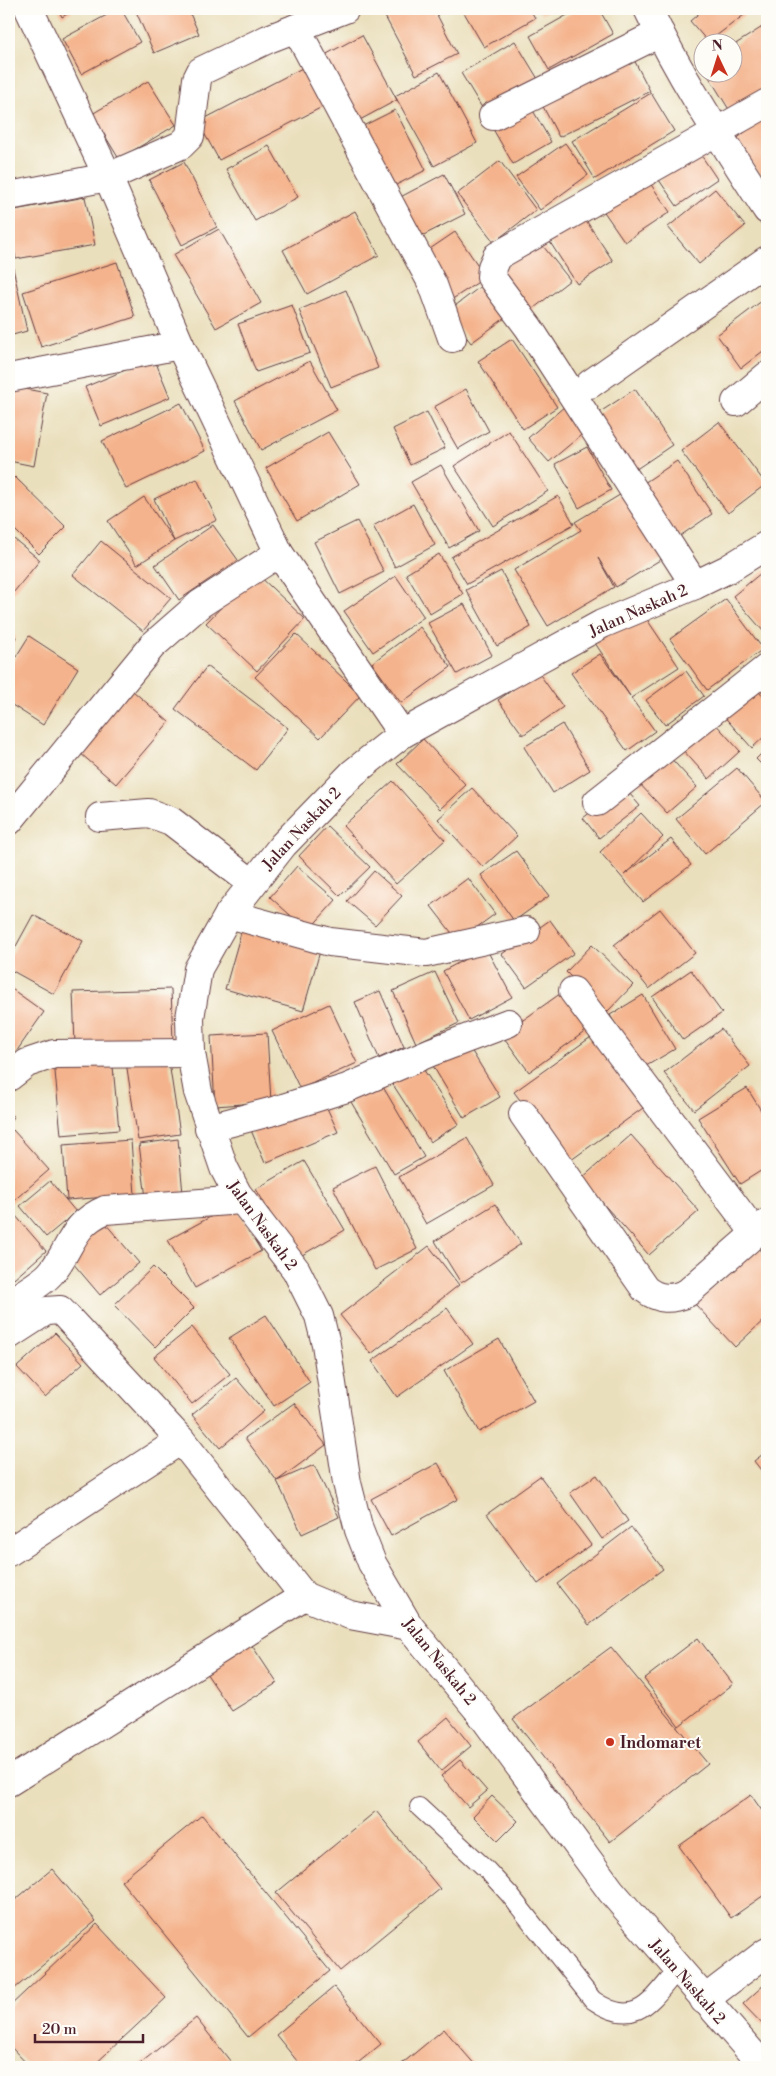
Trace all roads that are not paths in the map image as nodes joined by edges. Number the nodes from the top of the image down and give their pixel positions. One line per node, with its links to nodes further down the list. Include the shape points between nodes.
1 (29, 9): 9 (street)
2 (346, 9): 4 (street)
3 (648, 9): 5 (street)
4 (296, 28): 9 (street, via 207,66 197,79 190,136 181,145); 13 (street, via 433,285)
5 (660, 33): 7 (street); 8 (street)
6 (767, 103): 8 (street)
7 (493, 116)
8 (718, 133): 11 (street); 21 (street, via 497,256 491,277 529,328)
9 (108, 177): 10 (street); 14 (street)
10 (9, 196)
11 (767, 210)
12 (767, 260): 17 (street)
13 (452, 338)
14 (180, 345): 16 (street); 20 (street)
15 (767, 376): 18 (street)
16 (9, 378)
17 (590, 384)
18 (736, 402)
19 (767, 545): 21 (street, Jalan Naskah 2)
20 (279, 552): 23 (street); 26 (street, via 200,604 152,646)
21 (695, 585): 23 (street, Jalan Naskah 2, via 602,624)
22 (767, 668): 24 (street)
23 (402, 734): 27 (street, Jalan Naskah 2, via 353,773 283,845)
24 (597, 802)
25 (100, 818): 27 (street, via 149,813 171,821)
26 (9, 821)
27 (252, 883): 28 (street, Jalan Naskah 2)
28 (229, 914): 29 (street, via 330,942 426,953); 32 (street, Jalan Naskah 2, via 198,969 190,1018)
29 (526, 931)
30 (573, 991): 37 (street)
31 (508, 1023): 35 (street, via 347,1088)
32 (191, 1053): 33 (street, via 54,1054 27,1063); 35 (street, Jalan Naskah 2)
33 (9, 1077)
34 (523, 1114): 37 (street, via 645,1289 654,1296 675,1298 687,1293)
35 (209, 1128): 36 (street, Jalan Naskah 2, via 224,1168)
36 (242, 1200): 38 (street, via 105,1210 89,1217 76,1231 50,1274); 43 (street, Jalan Naskah 2, via 296,1270 319,1316 347,1483 359,1530 372,1564)
37 (761, 1228)
38 (9, 1304)
39 (9, 1336): 40 (street, via 46,1310 60,1310)
40 (181, 1440): 41 (street); 42 (street)
41 (9, 1552)
42 (304, 1596): 43 (street, via 350,1615); 44 (street)
43 (409, 1626): 47 (street, Jalan Naskah 2, via 479,1711 611,1891)
44 (9, 1782)
45 (418, 1807): 47 (lane, via 485,1868 593,2000 607,2009 633,2012 646,2006)
46 (767, 1952): 48 (street)
47 (678, 1969): 48 (street, Jalan Naskah 2)
48 (704, 2000): 49 (street, Jalan Naskah 2)
49 (764, 2067)

